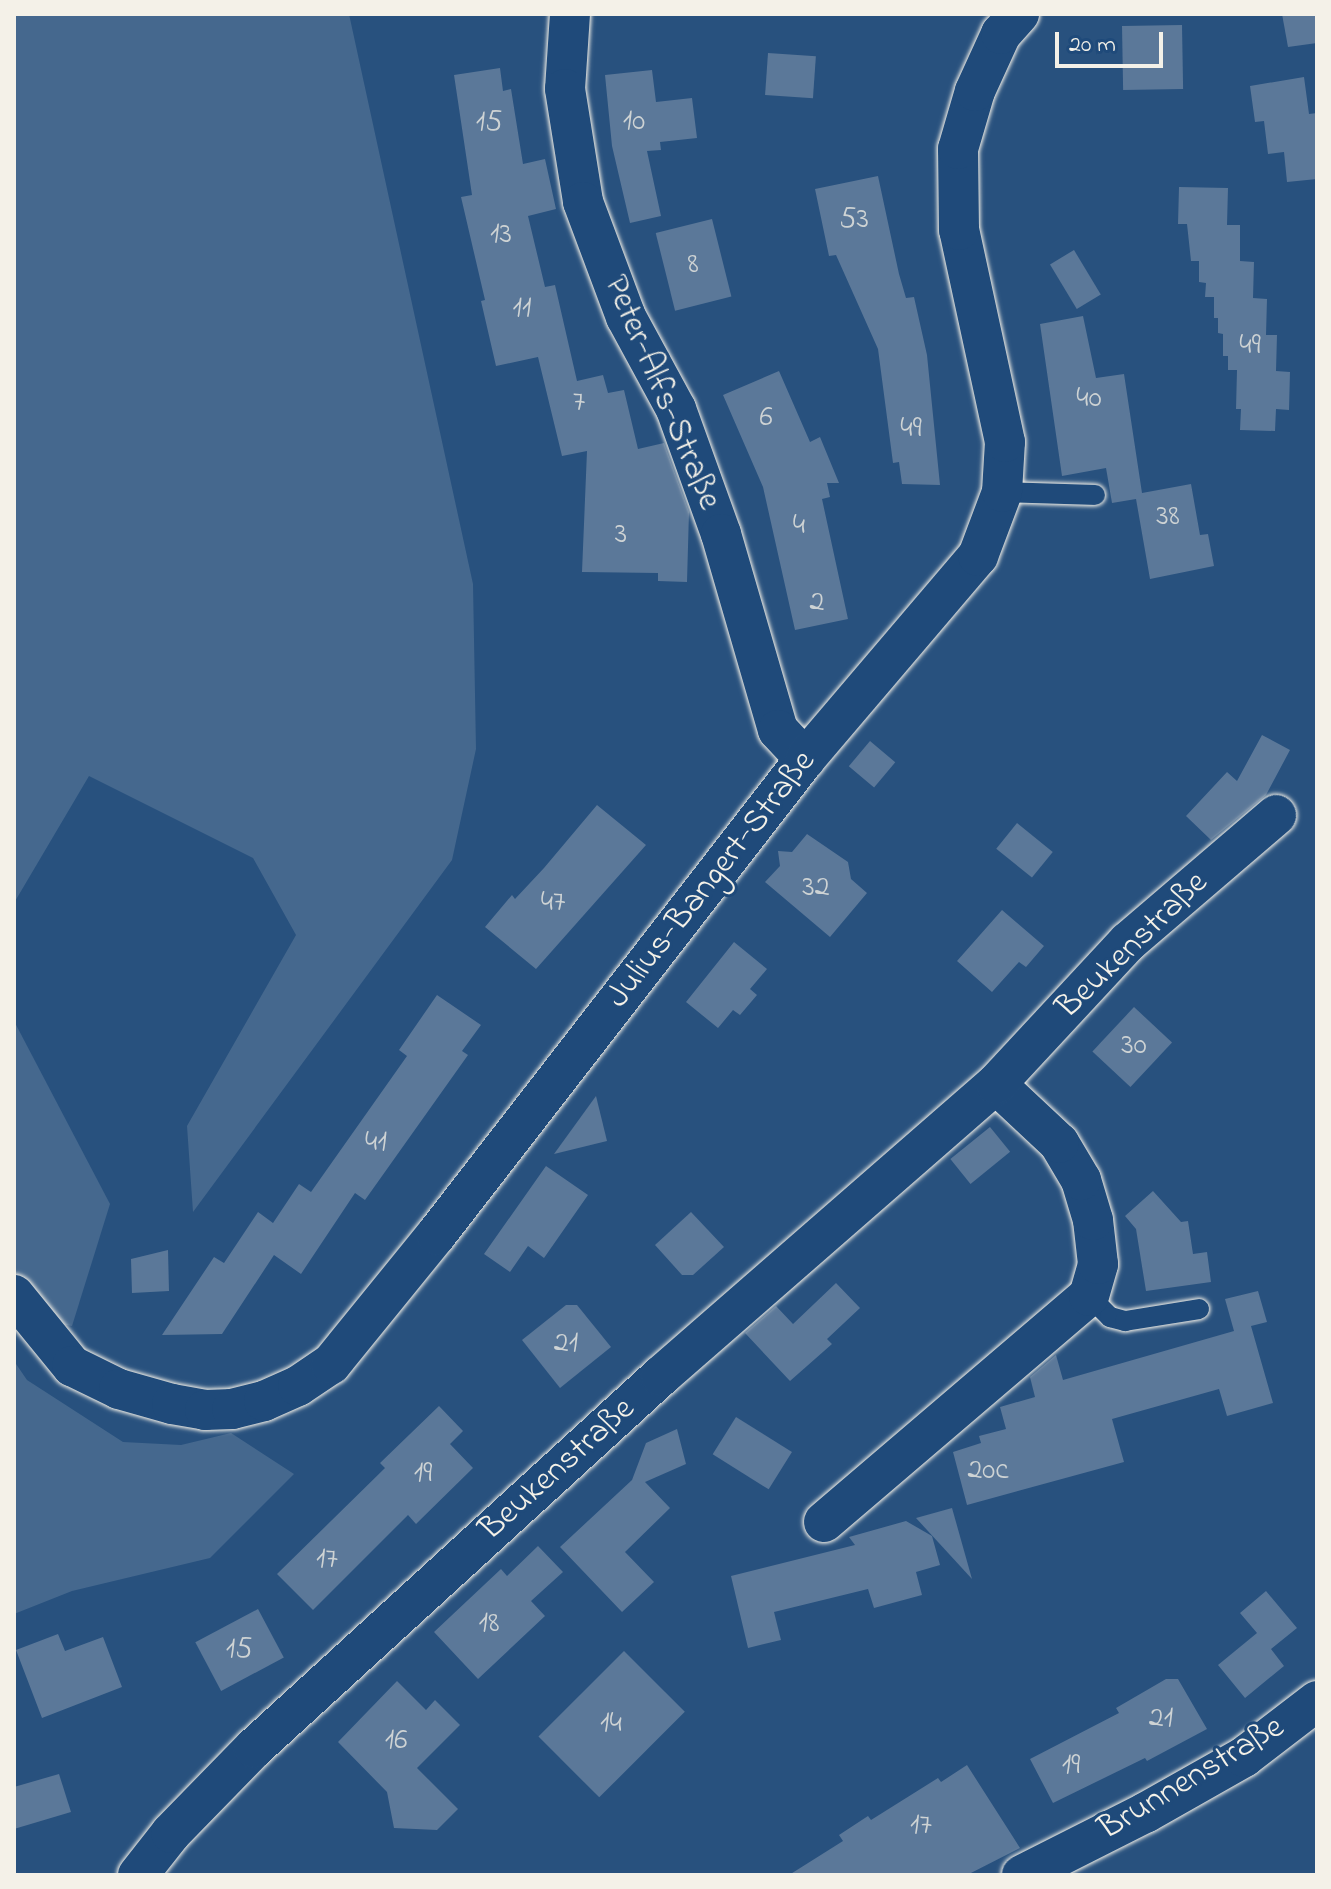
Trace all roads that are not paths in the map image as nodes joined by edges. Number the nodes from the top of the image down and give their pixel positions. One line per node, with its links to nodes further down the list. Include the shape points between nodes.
1 (570, 14): 5 (street, Peter-Alfs-Straße, via 565,89 583,202 626,317 676,409 721,534 778,730)
2 (1019, 14): 3 (street, Julius-Bangert-Straße, via 1001,34 975,91 958,149 959,230 1005,442)
3 (1002, 492): 4 (lane); 5 (street, Julius-Bangert-Straße, via 978,556)
4 (1095, 495)
5 (805, 759): 8 (street, Julius-Bangert-Straße, via 331,1364 298,1386 243,1406 205,1410 172,1404 119,1389 72,1366)
6 (1276, 815): 7 (street, Beukenstraße, via 1128,942)
7 (996, 1084): 9 (street, via 1059,1143 1081,1180 1098,1264); 13 (street, Beukenstraße, via 661,1376 254,1748)
8 (14, 1295)
9 (1089, 1296): 10 (lane, via 1110,1317 1125,1321); 11 (street)
10 (1199, 1309)
11 (824, 1522)
12 (1317, 1701): 14 (street, Brunnenstraße, via 1244,1757)
13 (138, 1875)
14 (1022, 1875)

